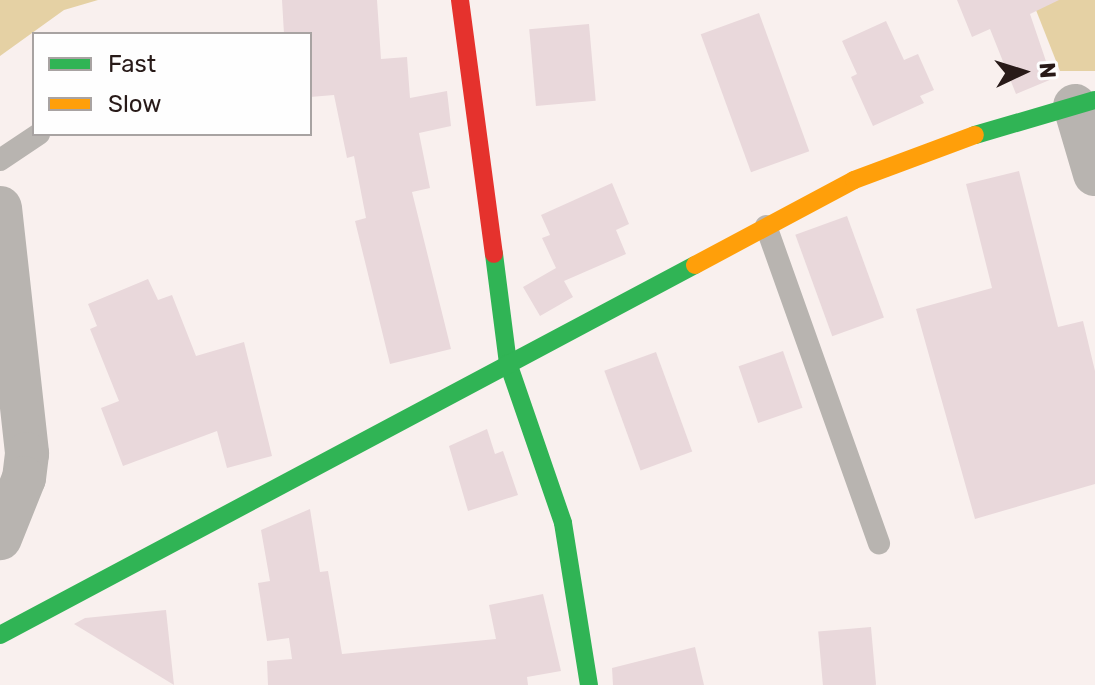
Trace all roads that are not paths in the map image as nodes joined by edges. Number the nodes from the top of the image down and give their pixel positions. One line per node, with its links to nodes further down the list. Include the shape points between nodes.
1 (460, 0): 8 (street)
2 (1085, 103): 5 (street); 7 (street, via 1000,125 854,180)
3 (36, 136): 4 (lane)
4 (0, 160)
5 (1095, 174)
6 (0, 208): 9 (street, via 27,454 24,478)
7 (766, 226): 8 (street); 10 (lane)
8 (508, 363): 11 (street); 12 (street, via 563,523)
9 (0, 538)
10 (879, 544)
11 (0, 635)
12 (589, 685)

